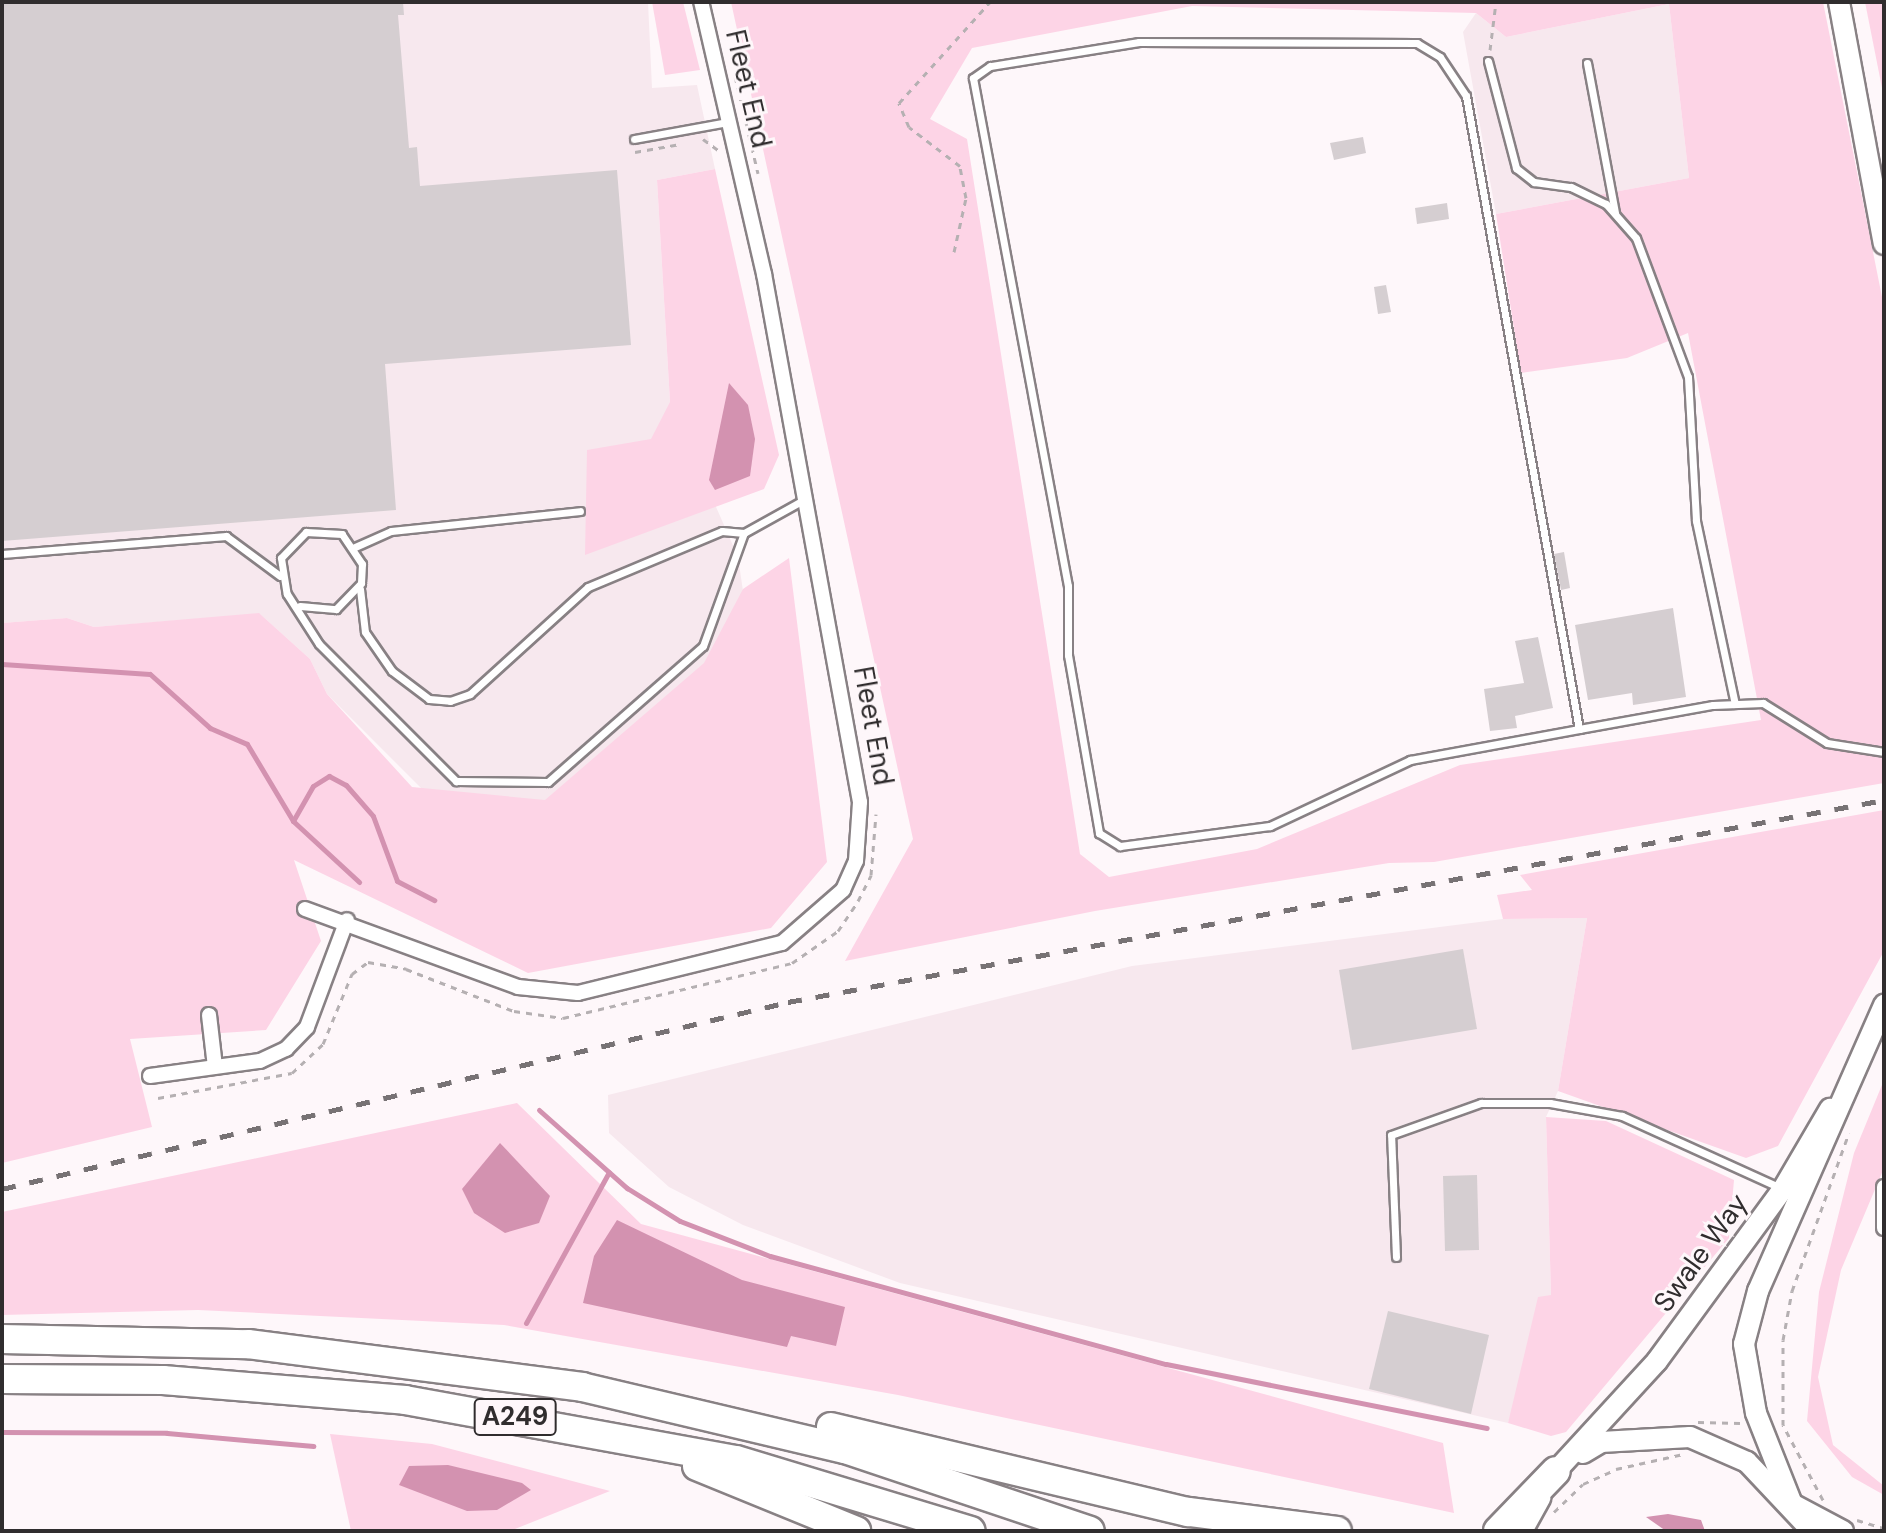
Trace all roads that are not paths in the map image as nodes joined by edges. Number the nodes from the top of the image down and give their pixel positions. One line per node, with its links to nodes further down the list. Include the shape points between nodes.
1 (701, 2): 5 (street, Fleet End)
2 (1839, 2): 8 (main road)
3 (1488, 61): 7 (lane, via 1516,168 1534,182 1571,187)
4 (1587, 63): 7 (lane)
5 (728, 122): 6 (lane); 9 (street, Fleet End)
6 (634, 139)
7 (1616, 215): 17 (lane, via 1636,238 1688,377 1696,521)
8 (1884, 244)
9 (805, 499): 11 (lane); 21 (street, Fleet End, via 860,802 856,861 824,913 782,943 578,993 518,987)
10 (580, 511): 12 (lane, via 391,531)
11 (744, 533): 15 (lane, via 722,531 588,587 470,694 450,701 429,699 392,671 365,632); 16 (lane, via 703,646 548,782 456,781 319,644)
12 (355, 547): 14 (lane, via 342,534 306,532 281,558); 15 (lane)
13 (2, 554): 14 (lane, via 226,536)
14 (280, 576): 16 (lane)
15 (361, 583): 16 (lane, via 336,609)
16 (300, 606)
17 (1735, 704): 18 (lane); 19 (lane, via 1763,703 1827,743)
18 (1579, 729): 18 (lane, via 1410,760 1270,826 1120,846 1099,833 1068,655 1068,586 973,78 990,66 1139,42 1417,43 1440,57 1466,96)
19 (1884, 752)
20 (305, 909): 21 (street, Fleet End)
21 (347, 920): 25 (street, via 297,1039 260,1061)
22 (1884, 1005): 24 (main road, Swale Way)
23 (209, 1015): 25 (street)
24 (1866, 1048): 28 (main road, Swale Way); 29 (main road, Swale Way)
25 (215, 1067): 26 (street)
26 (150, 1076)
27 (1884, 1187): 30 (street)
28 (1783, 1189): 29 (lane); 31 (lane, via 1622,1116 1550,1103 1481,1103 1391,1135); 36 (main road, Swale Way, via 1657,1361)
29 (1804, 1196): 37 (main road, Swale Way, via 1758,1291 1744,1344 1760,1425)
30 (1884, 1228)
31 (1396, 1257)
32 (2, 1339): 34 (highway, A249, via 248,1344)
33 (2, 1379): 35 (highway, A249, via 315,1390)
34 (582, 1387): 41 (highway, A249, via 845,1449); 42 (highway, A249, via 638,1387 1029,1469 1189,1512)
35 (592, 1430): 39 (highway, A249); 40 (highway, A249, via 736,1460)
36 (1556, 1471): 37 (main road, via 1601,1442 1690,1437 1747,1462); 43 (highway); 44 (main road)
37 (1792, 1504): 38 (main road); 45 (main road)
38 (1844, 1524)
39 (856, 1531)
40 (971, 1531)
41 (1090, 1531)
42 (1337, 1531)
43 (1498, 1531)
44 (1522, 1531)
45 (1812, 1531)

